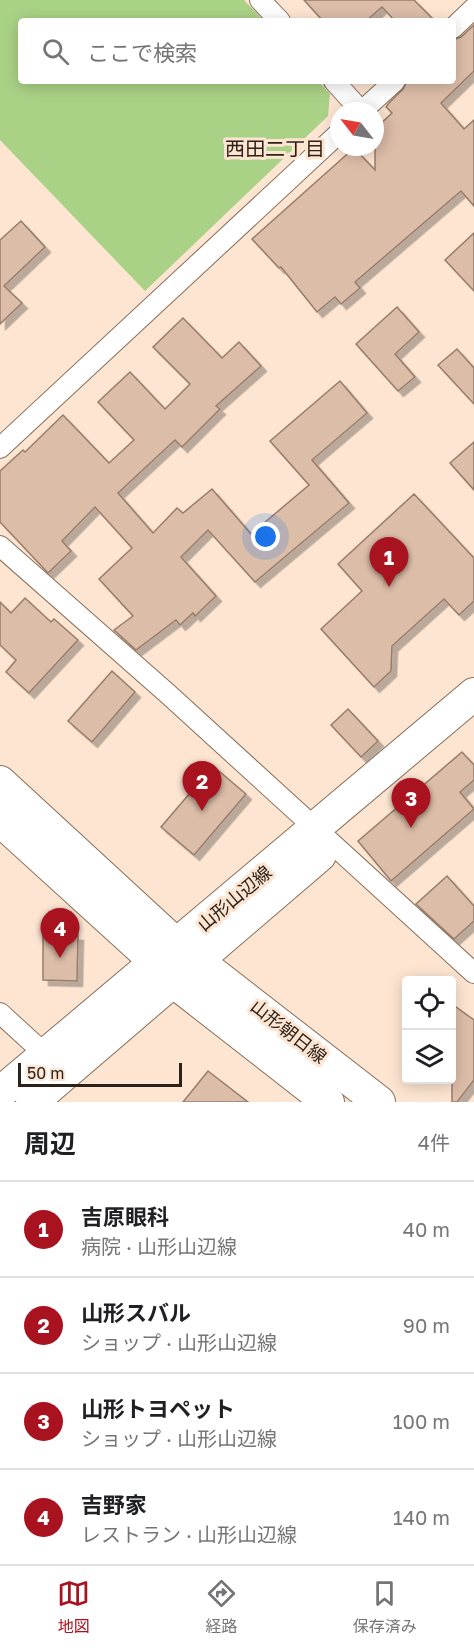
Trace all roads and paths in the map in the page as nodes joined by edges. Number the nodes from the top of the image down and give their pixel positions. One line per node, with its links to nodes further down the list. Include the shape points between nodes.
1 (261, 0): 3 (street)
2 (474, 8): 4 (street)
3 (277, 18)
4 (456, 25)
5 (337, 84): 7 (street)
6 (392, 84): 8 (street)
7 (354, 102)
8 (372, 102)
9 (330, 141): 10 (street)
10 (0, 448)
11 (0, 546): 16 (street)
12 (474, 694): 16 (main road, 山形山辺線)
13 (474, 720): 16 (main road, 山形山辺線)
14 (0, 782): 17 (main road)
15 (0, 819): 17 (main road)
16 (323, 838): 17 (main road, 山形山辺線); 18 (street)
17 (176, 962): 20 (main road); 22 (main road); 23 (main road, 山形朝日線); 24 (main road, 山形朝日線)
18 (474, 974)
19 (0, 1013): 20 (street)
20 (47, 1056): 21 (main road)
21 (0, 1094)
22 (32, 1102)
23 (328, 1102)
24 (379, 1102)

